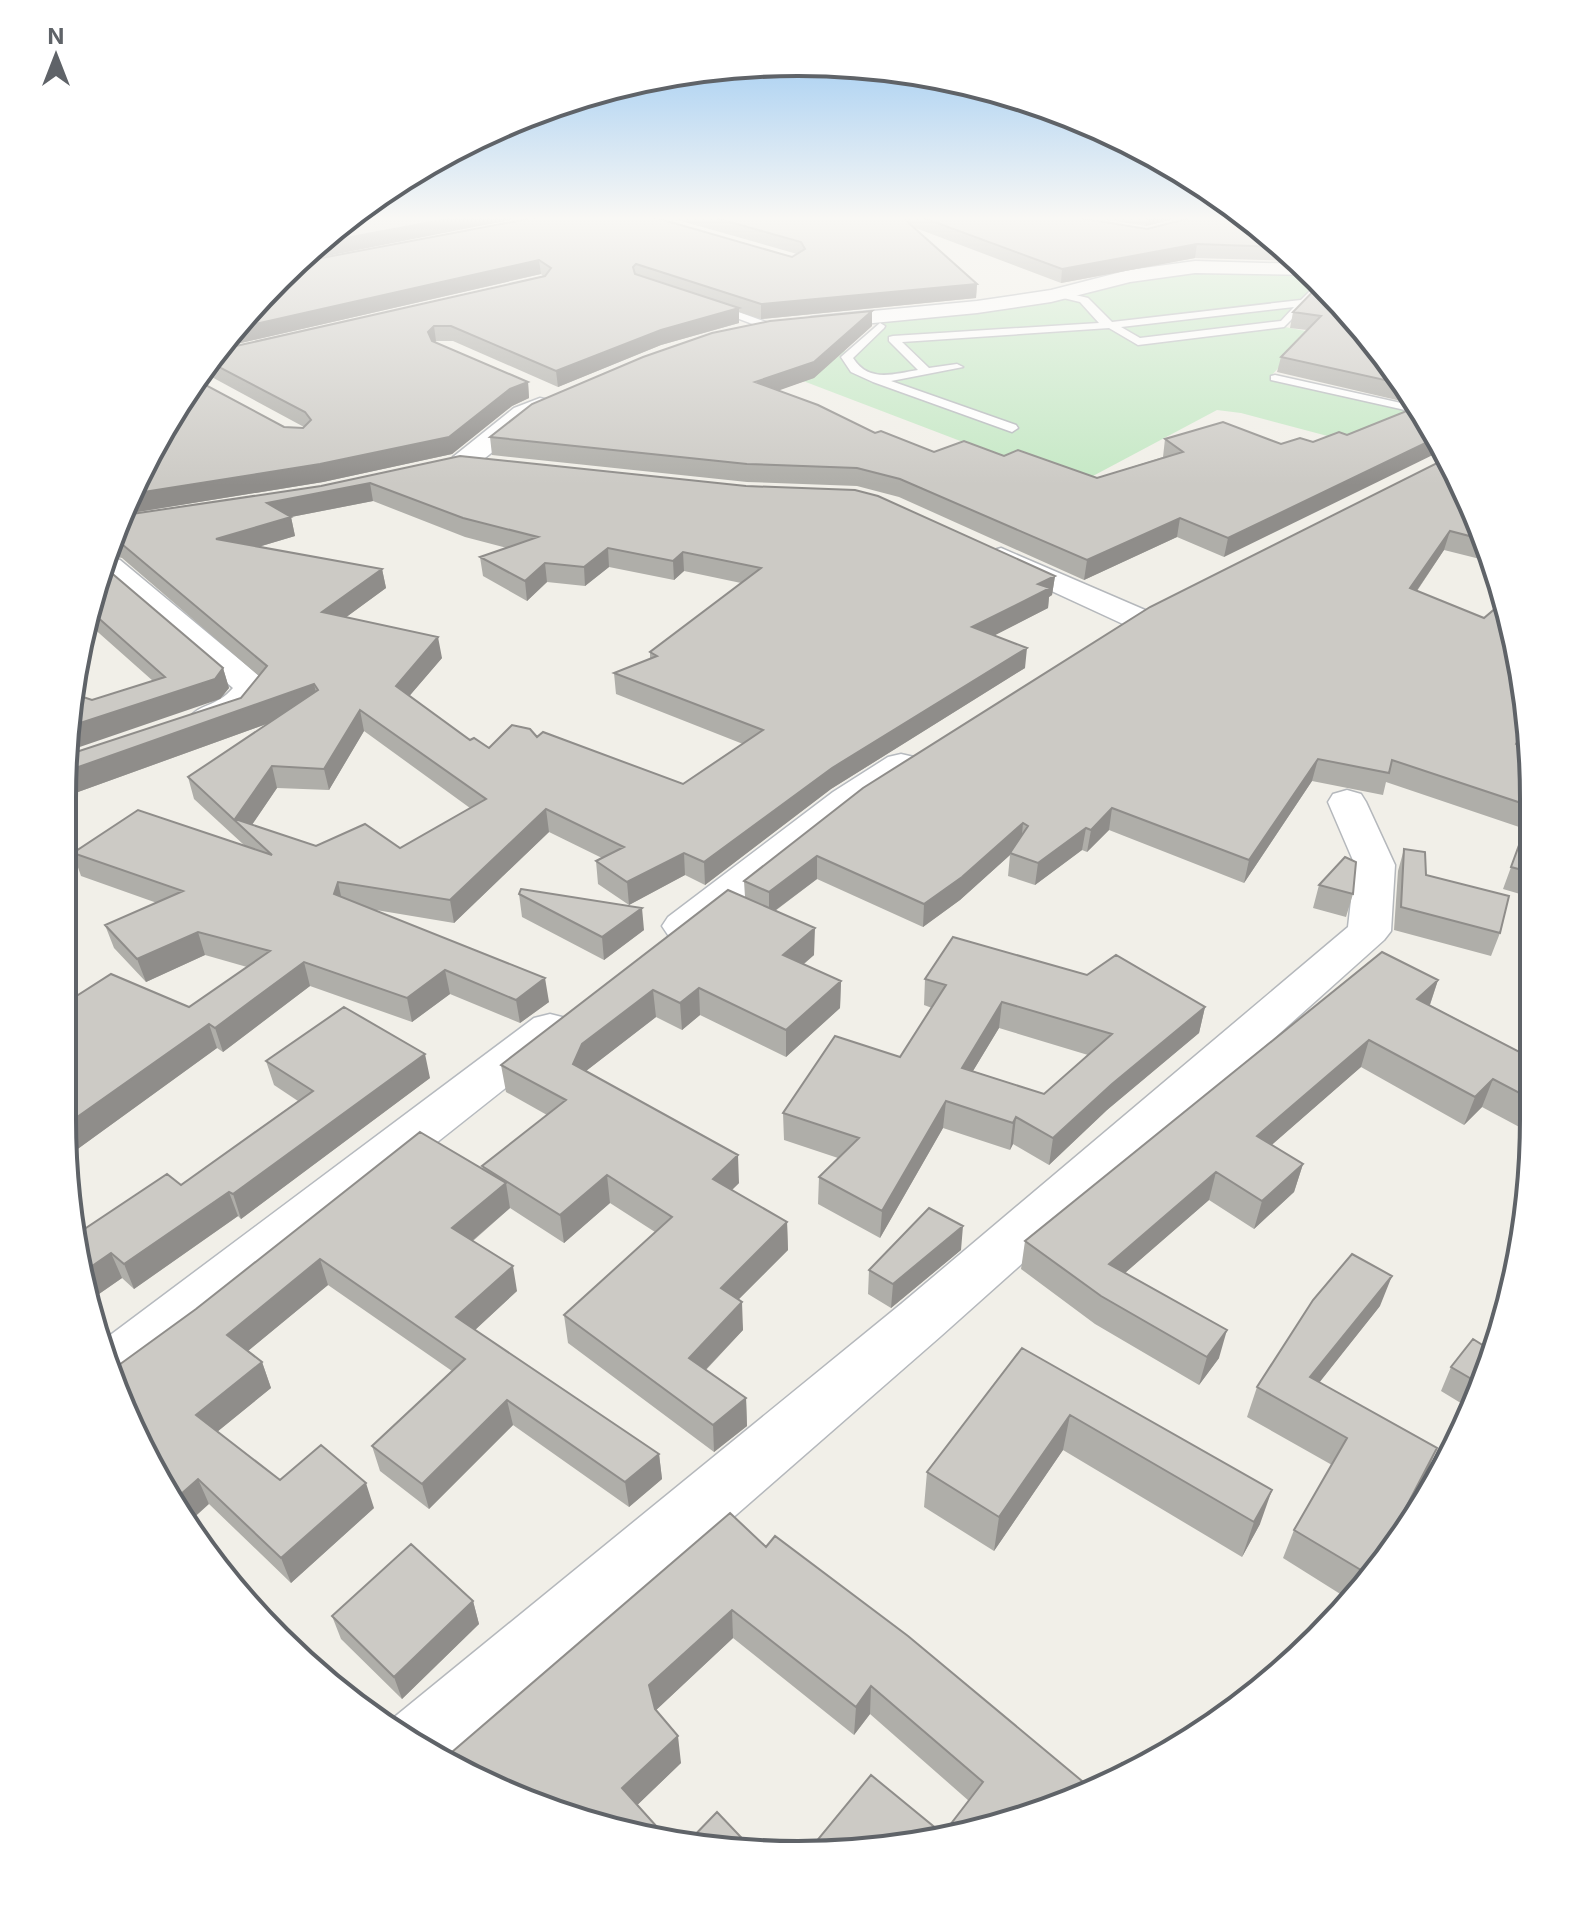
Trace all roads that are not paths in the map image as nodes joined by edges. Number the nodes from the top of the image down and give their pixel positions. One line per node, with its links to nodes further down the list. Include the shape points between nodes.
1 (714, 306): 8 (lane)
2 (980, 306): 8 (street)
3 (1091, 306): 6 (lane)
4 (1273, 306): 6 (lane)
5 (1301, 306): 6 (lane, via 1284,324 1138,342)
6 (1110, 325): 11 (lane, via 893,339)
7 (880, 326): 13 (lane, via 847,357 855,370)
8 (770, 327): 9 (street)
9 (732, 335)
10 (957, 367): 11 (lane)
11 (926, 371): 13 (lane)
12 (1275, 378): 15 (lane)
13 (877, 380): 16 (lane)
14 (529, 386): 17 (street, via 557,398 523,413)
15 (1404, 407)
16 (1012, 428)
17 (462, 463): 18 (street); 19 (street)
18 (494, 466)
19 (431, 470)
20 (974, 545): 22 (street, via 1148,610)
21 (113, 569): 23 (street, via 252,687 234,709)
22 (1094, 642)
23 (178, 728)
24 (938, 742): 26 (street, via 847,800)
25 (1347, 802): 29 (street, via 1375,865 1369,931 921,1320)
26 (647, 954)
27 (585, 1002): 28 (street)
28 (118, 1362)
29 (427, 1738)

